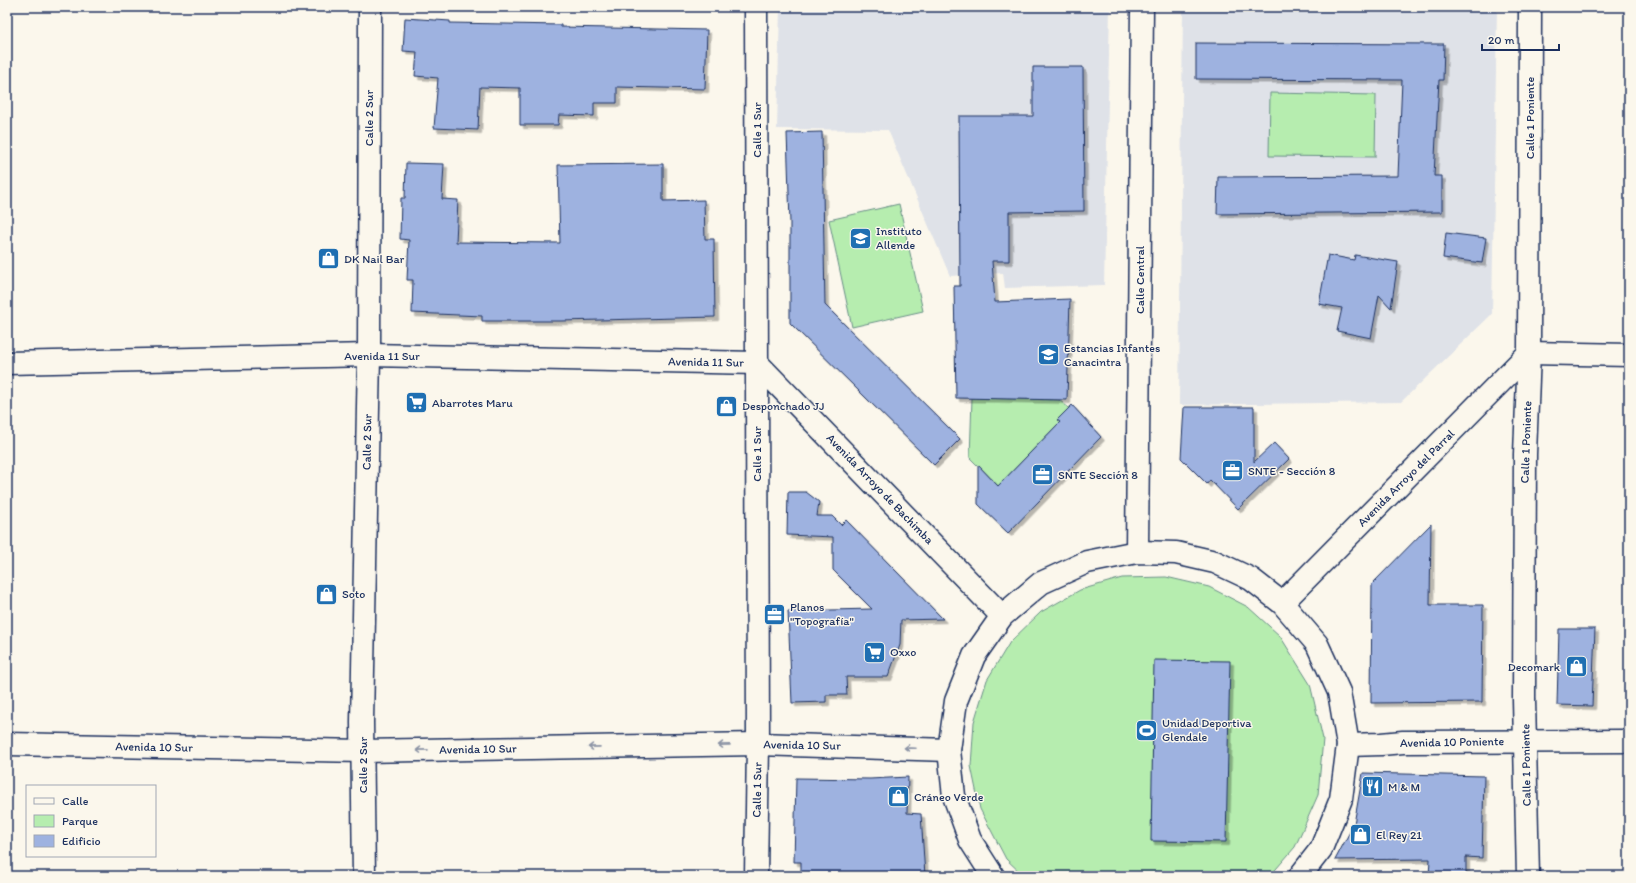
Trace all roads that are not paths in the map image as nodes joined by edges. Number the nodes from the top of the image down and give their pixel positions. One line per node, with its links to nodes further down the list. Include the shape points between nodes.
1 (370, 7): 6 (street, Calle 2 Sur)
2 (756, 7): 9 (street, Calle 1 Sur)
3 (1142, 7): 10 (street, Calle Central)
4 (1530, 7): 5 (street, Calle 1 Poniente)
5 (1529, 353): 7 (street); 11 (street, Avenida Arroyo del Parral); 13 (street, Calle 1 Poniente, via 1524,454)
6 (369, 355): 8 (street, Avenida 11 Sur); 9 (street, Avenida 11 Sur); 19 (street, Calle 2 Sur)
7 (1629, 355)
8 (7, 363)
9 (757, 363): 12 (street, Avenida Arroyo de Bachimba); 16 (street, Calle 1 Sur)
10 (1137, 552): 11 (street, via 1176,553 1215,562 1251,579); 12 (street, via 1087,562 1041,583)
11 (1282, 603): 17 (street, via 1317,644 1339,692)
12 (1002, 616): 18 (street, via 971,662 956,701)
13 (1525, 741): 14 (street, Avenida 10 Poniente); 17 (street, Avenida 10 Poniente); 24 (street, Calle 1 Poniente)
14 (1629, 741)
15 (7, 744): 19 (street, Avenida 10 Sur)
16 (758, 744): 18 (street, Avenida 10 Sur, one-way to 16); 19 (street, Avenida 10 Sur, one-way to 19); 21 (street, Calle 1 Sur)
17 (1348, 745): 23 (street, via 1341,799 1321,849)
18 (949, 750): 22 (street, via 954,796 970,840)
19 (363, 751): 20 (street, Calle 2 Sur)
20 (364, 876)
21 (756, 876)
22 (993, 876)
23 (1300, 876)
24 (1528, 876)

